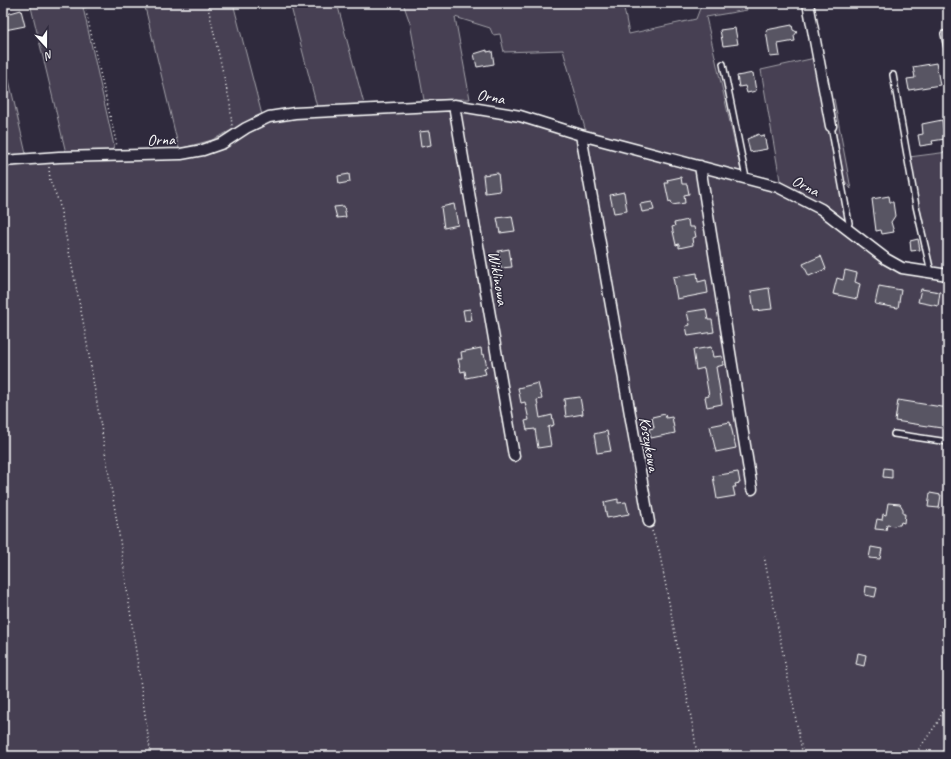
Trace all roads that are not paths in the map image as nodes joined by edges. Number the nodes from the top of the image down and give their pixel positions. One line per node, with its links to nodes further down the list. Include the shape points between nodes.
1 (808, 3): 7 (street)
2 (944, 34): 3 (lane)
3 (948, 53)
4 (724, 64): 11 (lane)
5 (893, 75): 13 (lane, via 916,206)
6 (454, 105): 8 (street, Orna, via 520,116); 9 (street, Orna, via 294,113 269,117 223,143 181,154); 17 (street, Wiklinowa)
7 (831, 126): 12 (lane, via 849,222)
8 (581, 135): 10 (street, Orna); 19 (street, Koszykowa)
9 (3, 161)
10 (700, 166): 11 (street, Orna); 18 (street)
11 (746, 178): 12 (street, Orna, via 784,190 821,209)
12 (847, 229): 13 (street, Orna, via 902,268)
13 (931, 272): 14 (street, Orna)
14 (948, 275)
15 (894, 434): 16 (lane)
16 (948, 442)
17 (514, 456)
18 (752, 489)
19 (649, 522)

